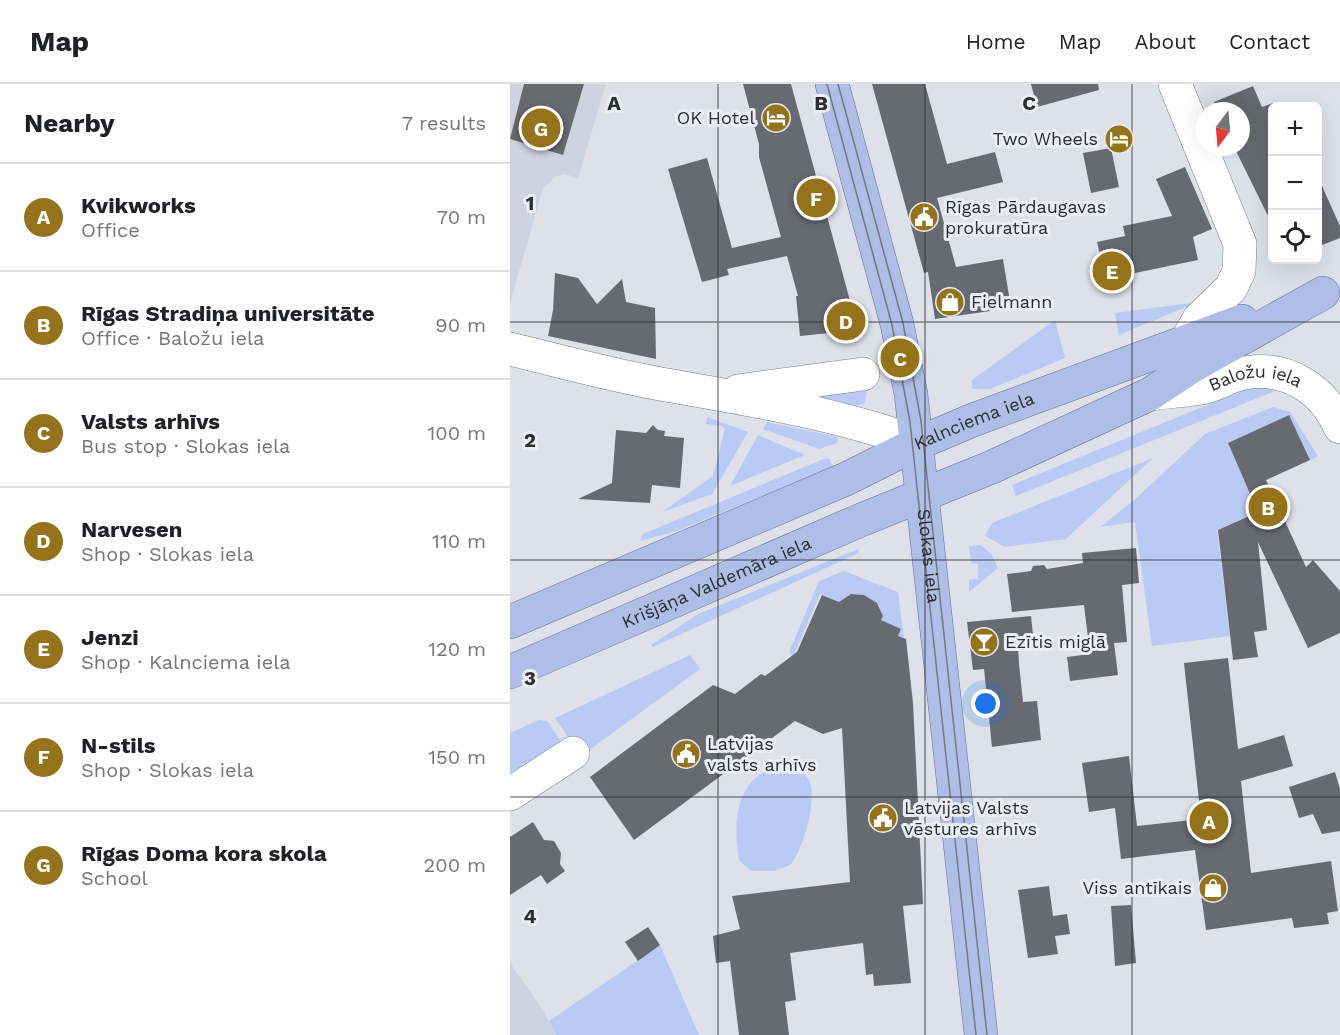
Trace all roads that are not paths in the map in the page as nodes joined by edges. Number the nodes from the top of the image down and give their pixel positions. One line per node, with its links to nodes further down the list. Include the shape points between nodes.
1 (832, 84): 10 (main road, Slokas iela, via 897,324)
2 (1175, 84): 4 (street, via 1240,244 1239,271 1231,288 1199,319)
3 (1331, 289): 4 (main road, Kalnciema iela); 8 (main road, Kalnciema iela, via 1194,365)
4 (1187, 340): 10 (main road, Kalnciema iela)
5 (510, 349): 7 (street, Kalnciema iela, via 659,384)
6 (863, 374): 7 (street)
7 (721, 393): 10 (street, Kalnciema iela, via 868,426)
8 (1150, 394): 9 (street, Baložu iela, via 1208,386 1245,373 1278,374 1301,380 1331,408); 11 (main road, Kalnciema iela)
9 (1340, 427)
10 (918, 443): 11 (main road, Slokas iela); 12 (main road, via 846,479)
11 (924, 494): 13 (main road, Krišjāņa Valdemāra iela); 16 (main road, Slokas iela)
12 (510, 622)
13 (510, 672)
14 (573, 753): 15 (street)
15 (510, 794)
16 (981, 1035)

